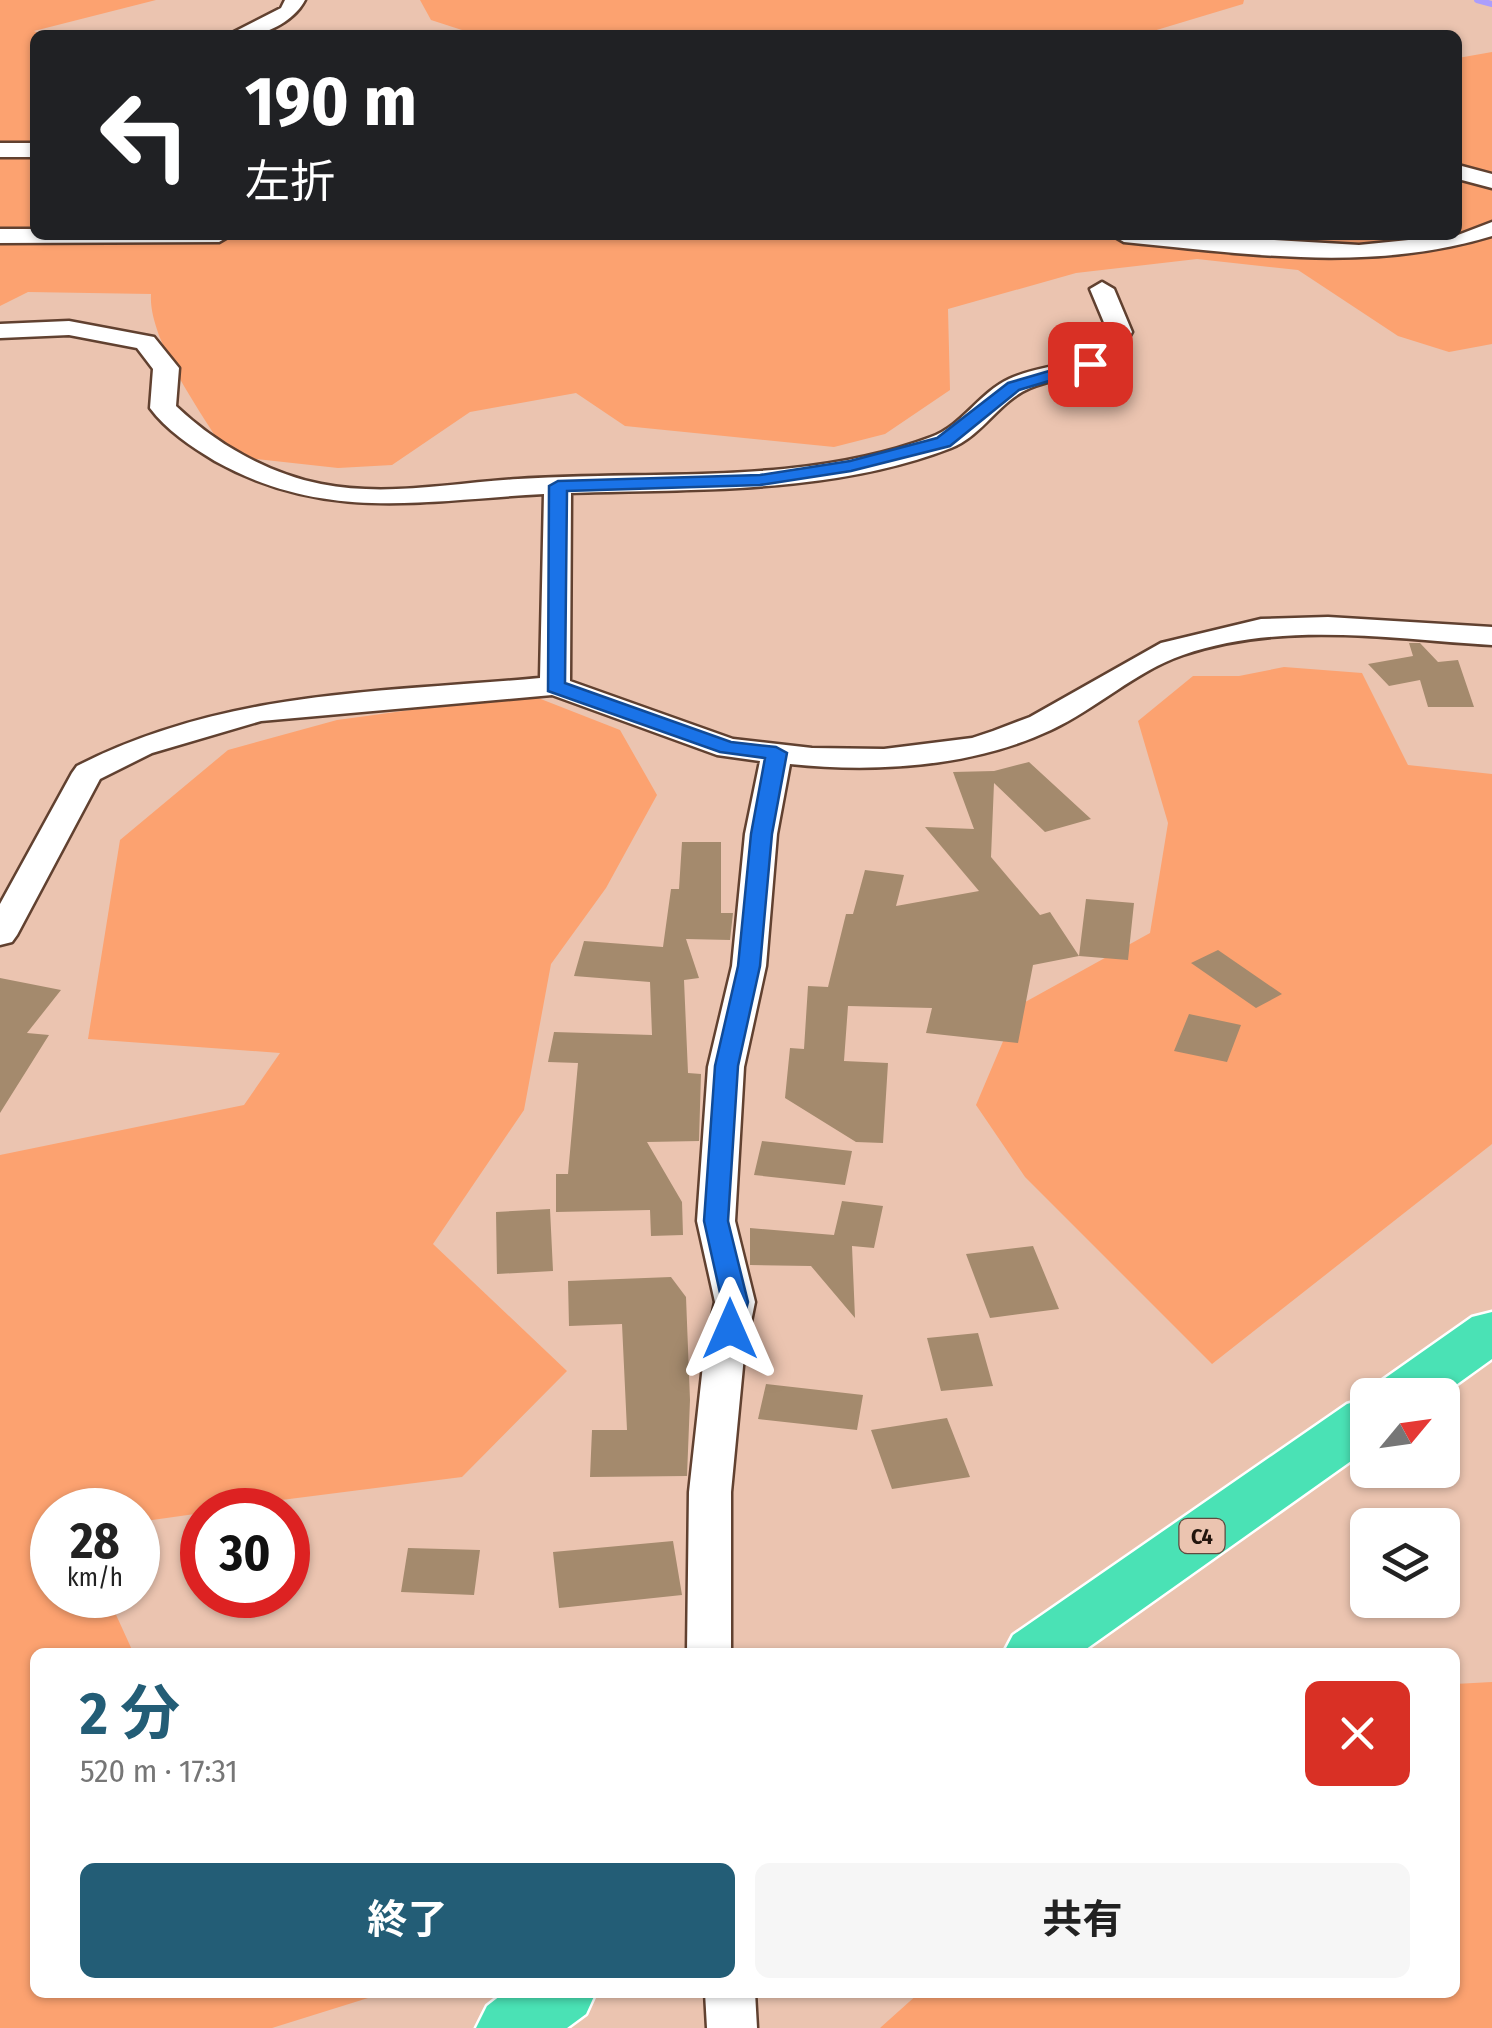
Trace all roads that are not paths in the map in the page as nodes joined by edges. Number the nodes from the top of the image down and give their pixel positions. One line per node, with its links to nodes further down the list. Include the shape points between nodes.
1 (295, 0): 2 (street, via 288,12)
2 (248, 30)
3 (0, 150): 4 (street)
4 (30, 150)
5 (1462, 173): 6 (street)
6 (1492, 181)
7 (1492, 229): 10 (street)
8 (0, 236): 9 (street)
9 (30, 236)
10 (1462, 238)
11 (1198, 240): 12 (street, via 1374,252)
12 (1455, 240)
13 (1102, 289): 15 (street, via 1120,332 1113,350 1090,364 1014,386 944,442 760,480)
14 (0, 331): 15 (street, via 69,328 146,342 166,368 162,408 180,426 251,468 305,487 385,498)
15 (558, 486): 17 (street)
16 (1492, 636): 18 (street, via 1261,628 1172,649 1041,724 975,747 884,758)
17 (555, 686): 18 (street, via 728,748); 19 (street, via 261,712 142,746 88,773)
18 (776, 753): 23 (street, via 749,966 726,1066 716,1221 735,1302 710,1492)
19 (0, 935)
20 (1492, 1332): 21 (highway)
21 (1426, 1378)
22 (1350, 1432): 24 (highway, C4)
23 (710, 1648)
24 (1042, 1648)
25 (552, 1998): 27 (highway)
26 (730, 1998): 28 (street)
27 (512, 2028)
28 (732, 2028)

